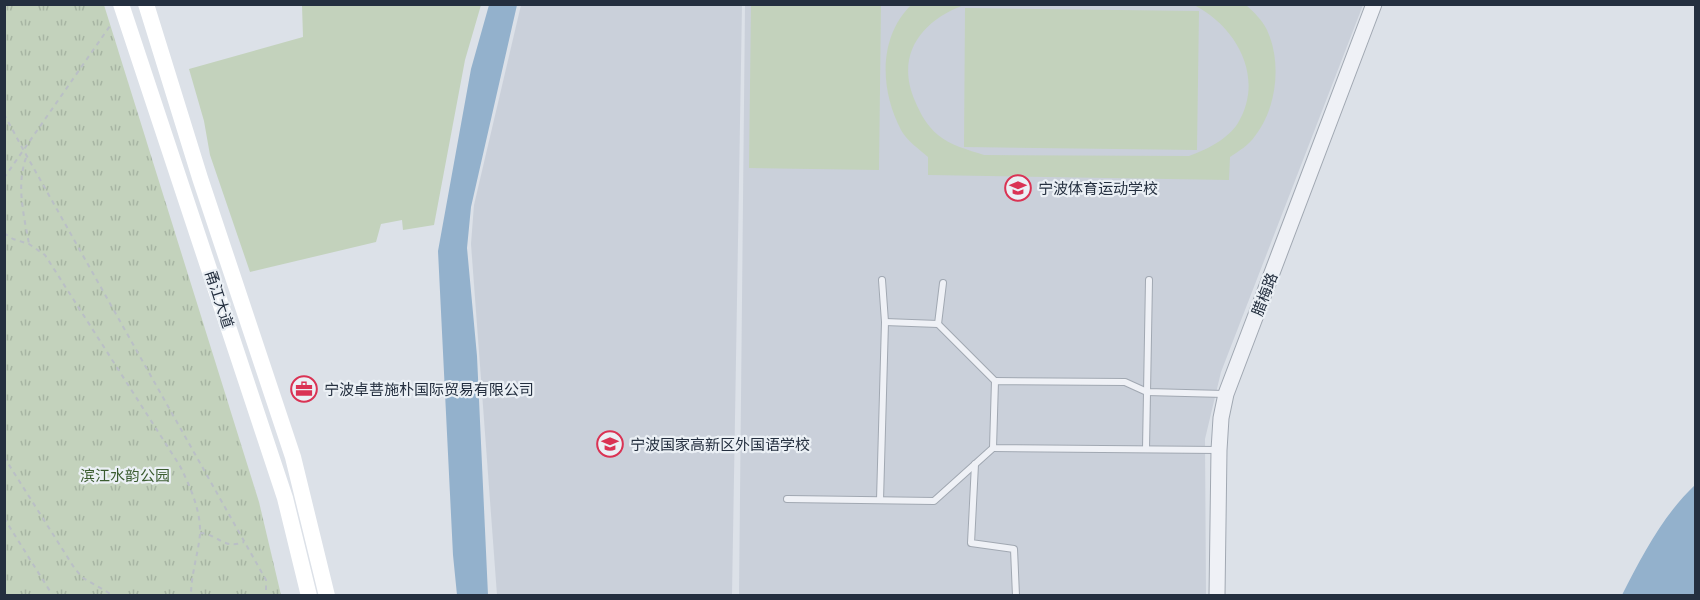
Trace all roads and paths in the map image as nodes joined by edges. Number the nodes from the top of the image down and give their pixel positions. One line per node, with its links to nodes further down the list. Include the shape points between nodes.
1 (146, 4): 35 (main road, 甬江大道, via 293,457)
2 (1374, 4): 17 (street, 腊梅路)
3 (122, 6): 5 (path); 34 (main road, 甬江大道, via 285,498)
4 (4, 114): 5 (path)
5 (24, 151): 6 (path); 7 (path)
6 (27, 157): 9 (path, via 21,184); 27 (path)
7 (4, 178)
8 (4, 233): 9 (path)
9 (29, 244): 26 (path, via 45,255 56,271 180,466 191,487)
10 (882, 280): 13 (lane)
11 (1149, 280): 16 (lane)
12 (943, 283): 14 (lane)
13 (885, 322): 14 (lane); 24 (lane)
14 (938, 324): 15 (lane)
15 (995, 381): 16 (lane, via 1125,382); 18 (lane)
16 (1148, 392): 17 (lane); 19 (lane)
17 (1226, 394): 20 (street, 腊梅路)
18 (993, 448): 19 (lane); 22 (lane)
19 (1146, 449): 20 (lane)
20 (1219, 450): 37 (street, 腊梅路)
21 (4, 457): 31 (path, via 75,569)
22 (975, 464): 24 (lane, via 934,501); 36 (lane, via 971,543 1014,549)
23 (787, 499): 24 (lane)
24 (880, 500)
25 (4, 518): 30 (path)
26 (200, 533): 27 (path, via 226,544); 32 (path)
27 (244, 542): 33 (path, via 266,580)
28 (4, 591): 29 (path)
29 (6, 596)
30 (53, 596)
31 (114, 596)
32 (191, 596)
33 (266, 596)
34 (309, 596)
35 (327, 596)
36 (1016, 596)
37 (1217, 596)

